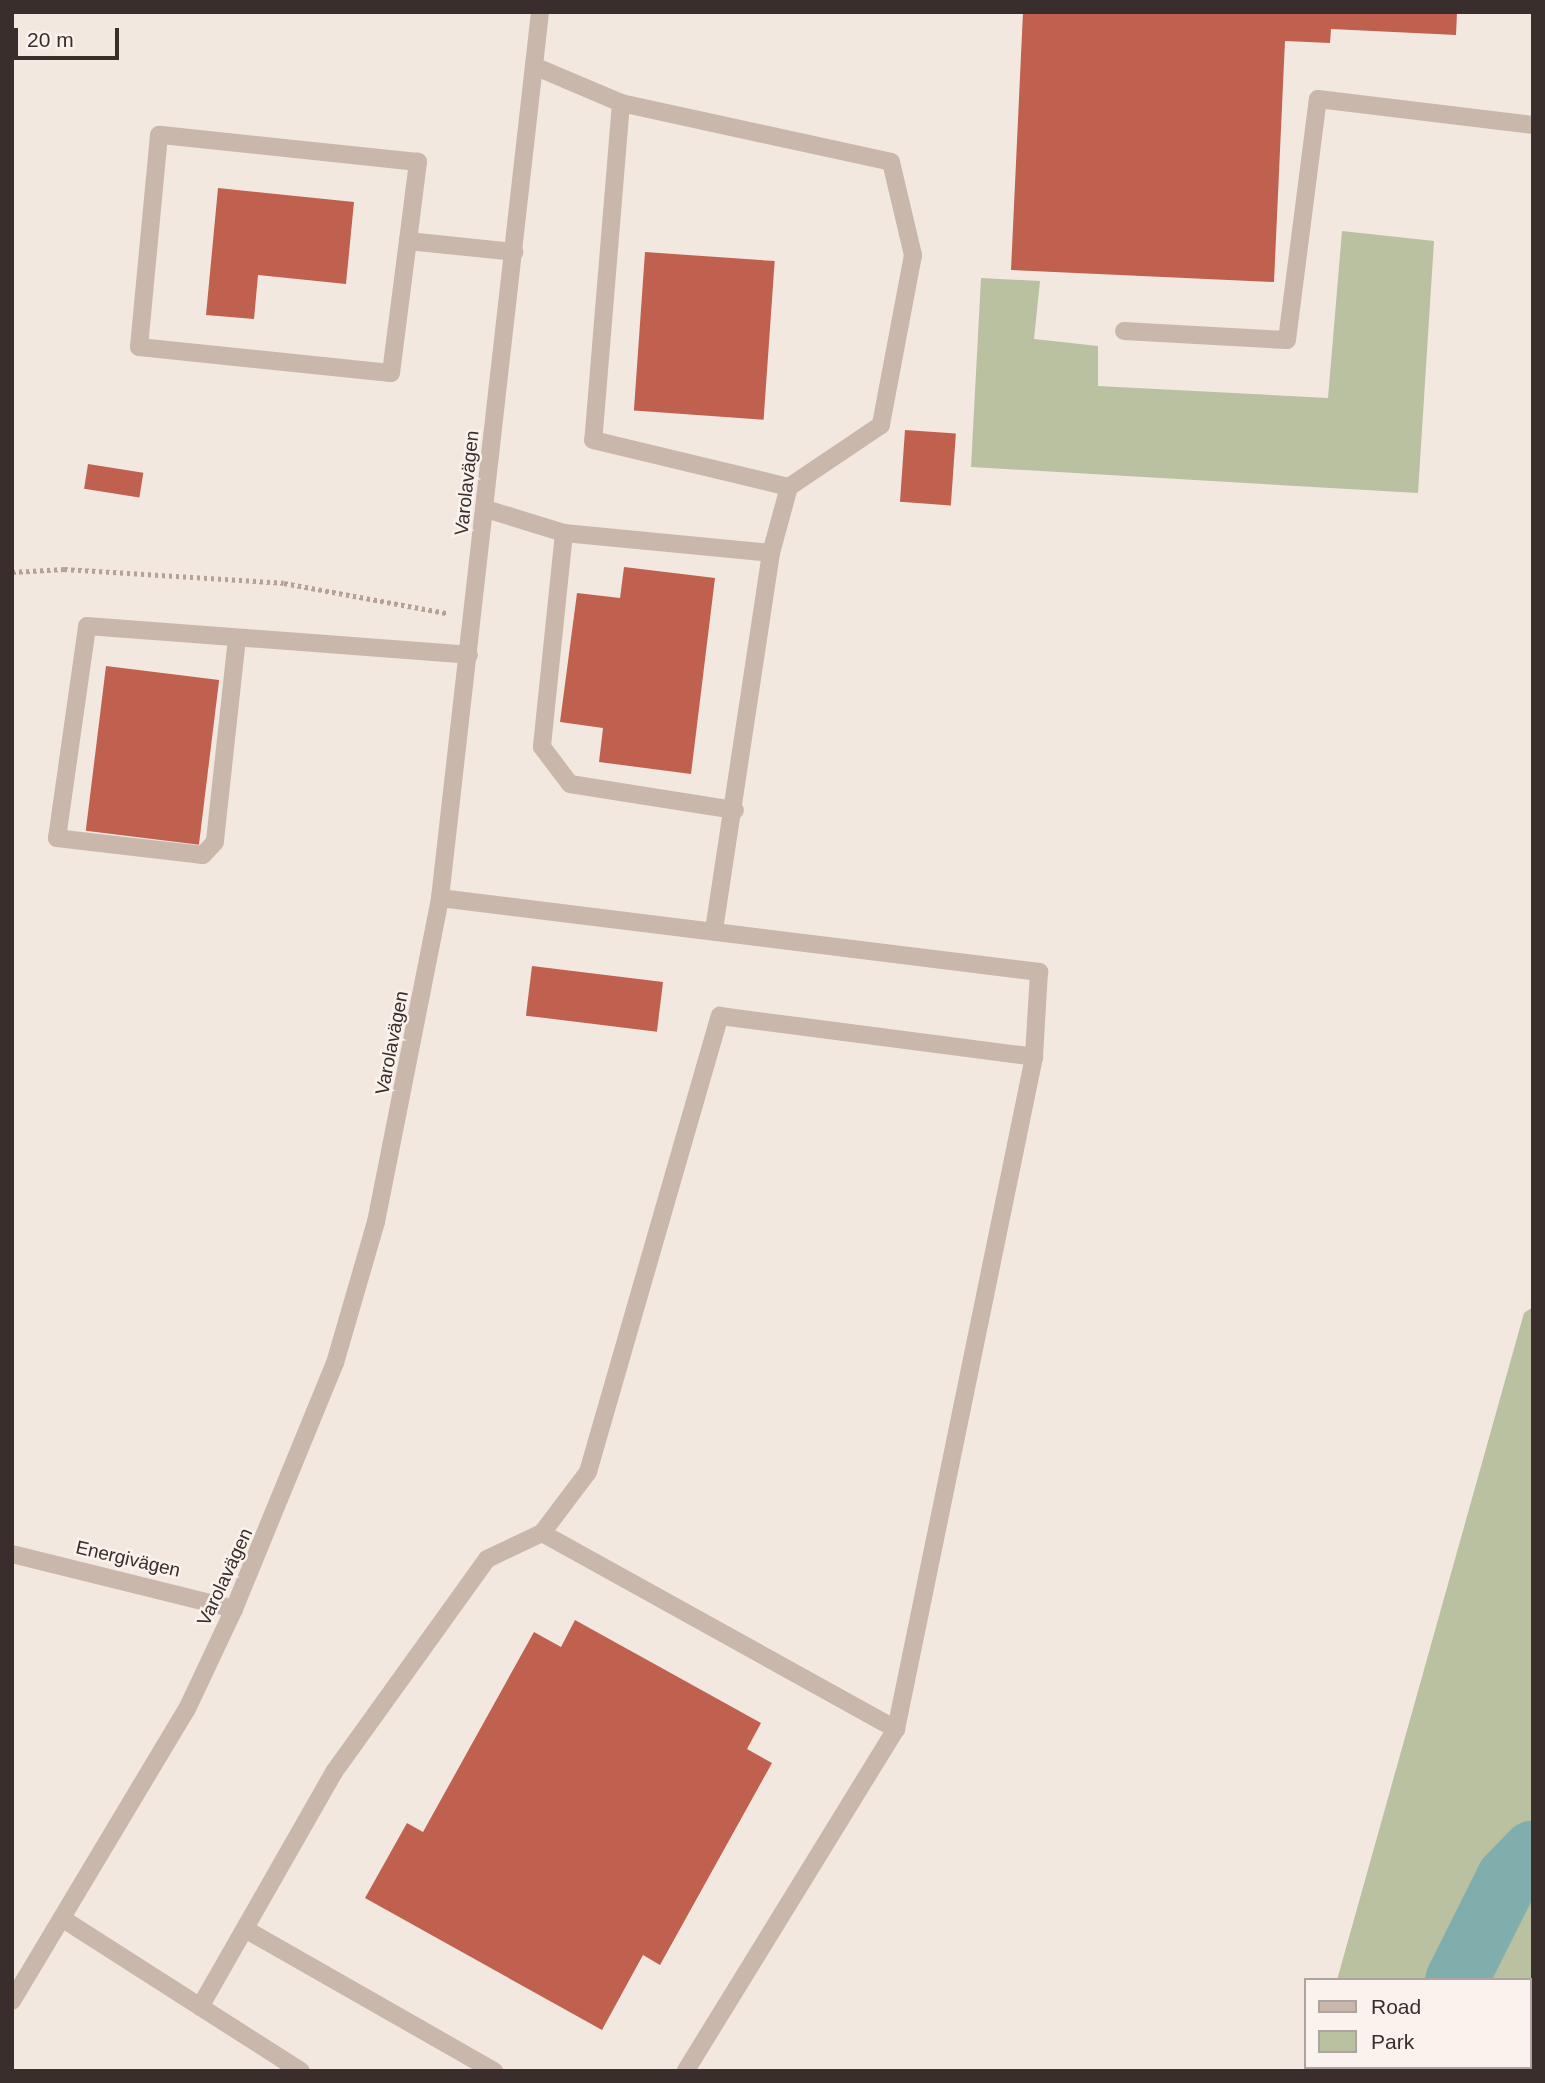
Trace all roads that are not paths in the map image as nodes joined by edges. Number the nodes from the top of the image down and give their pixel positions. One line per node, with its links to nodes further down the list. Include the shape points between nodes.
1 (540, 12): 2 (street, Varolavägen)
2 (534, 66): 3 (street); 6 (street, Varolavägen)
3 (621, 103): 8 (street, via 593,440); 8 (street, via 891,162 913,254 881,425)
4 (1533, 125): 7 (street, via 1318,99 1287,340)
5 (408, 241): 5 (street, via 391,373 139,347 159,135 418,162); 6 (street)
6 (514, 251): 9 (street, Varolavägen)
7 (1124, 331)
8 (789, 486): 11 (street)
9 (486, 509): 10 (street); 13 (street, Varolavägen)
10 (564, 533): 11 (street); 14 (street, via 542,747 570,784)
11 (771, 553): 14 (street)
12 (237, 638): 12 (street, via 87,626 57,838 204,855 215,842); 13 (street)
13 (468, 655): 15 (street, Varolavägen)
14 (735, 810): 16 (street)
15 (440, 898): 16 (street); 20 (street, Varolavägen, via 405,1090 352,1305 286,1494)
16 (714, 929): 17 (street, via 1039,972)
17 (1034, 1056): 18 (street, via 720,1016 588,1472); 21 (street)
18 (542, 1533): 21 (street); 23 (street, via 487,1559 334,1772)
19 (12, 1554): 20 (street, Energivägen)
20 (234, 1609): 22 (street, Varolavägen, via 187,1709)
21 (895, 1730): 28 (street)
22 (62, 1919): 24 (street, Varolavägen); 25 (street)
23 (245, 1929): 25 (street); 27 (street)
24 (12, 2001)
25 (200, 2007): 26 (street)
26 (301, 2071)
27 (494, 2071)
28 (686, 2071)

